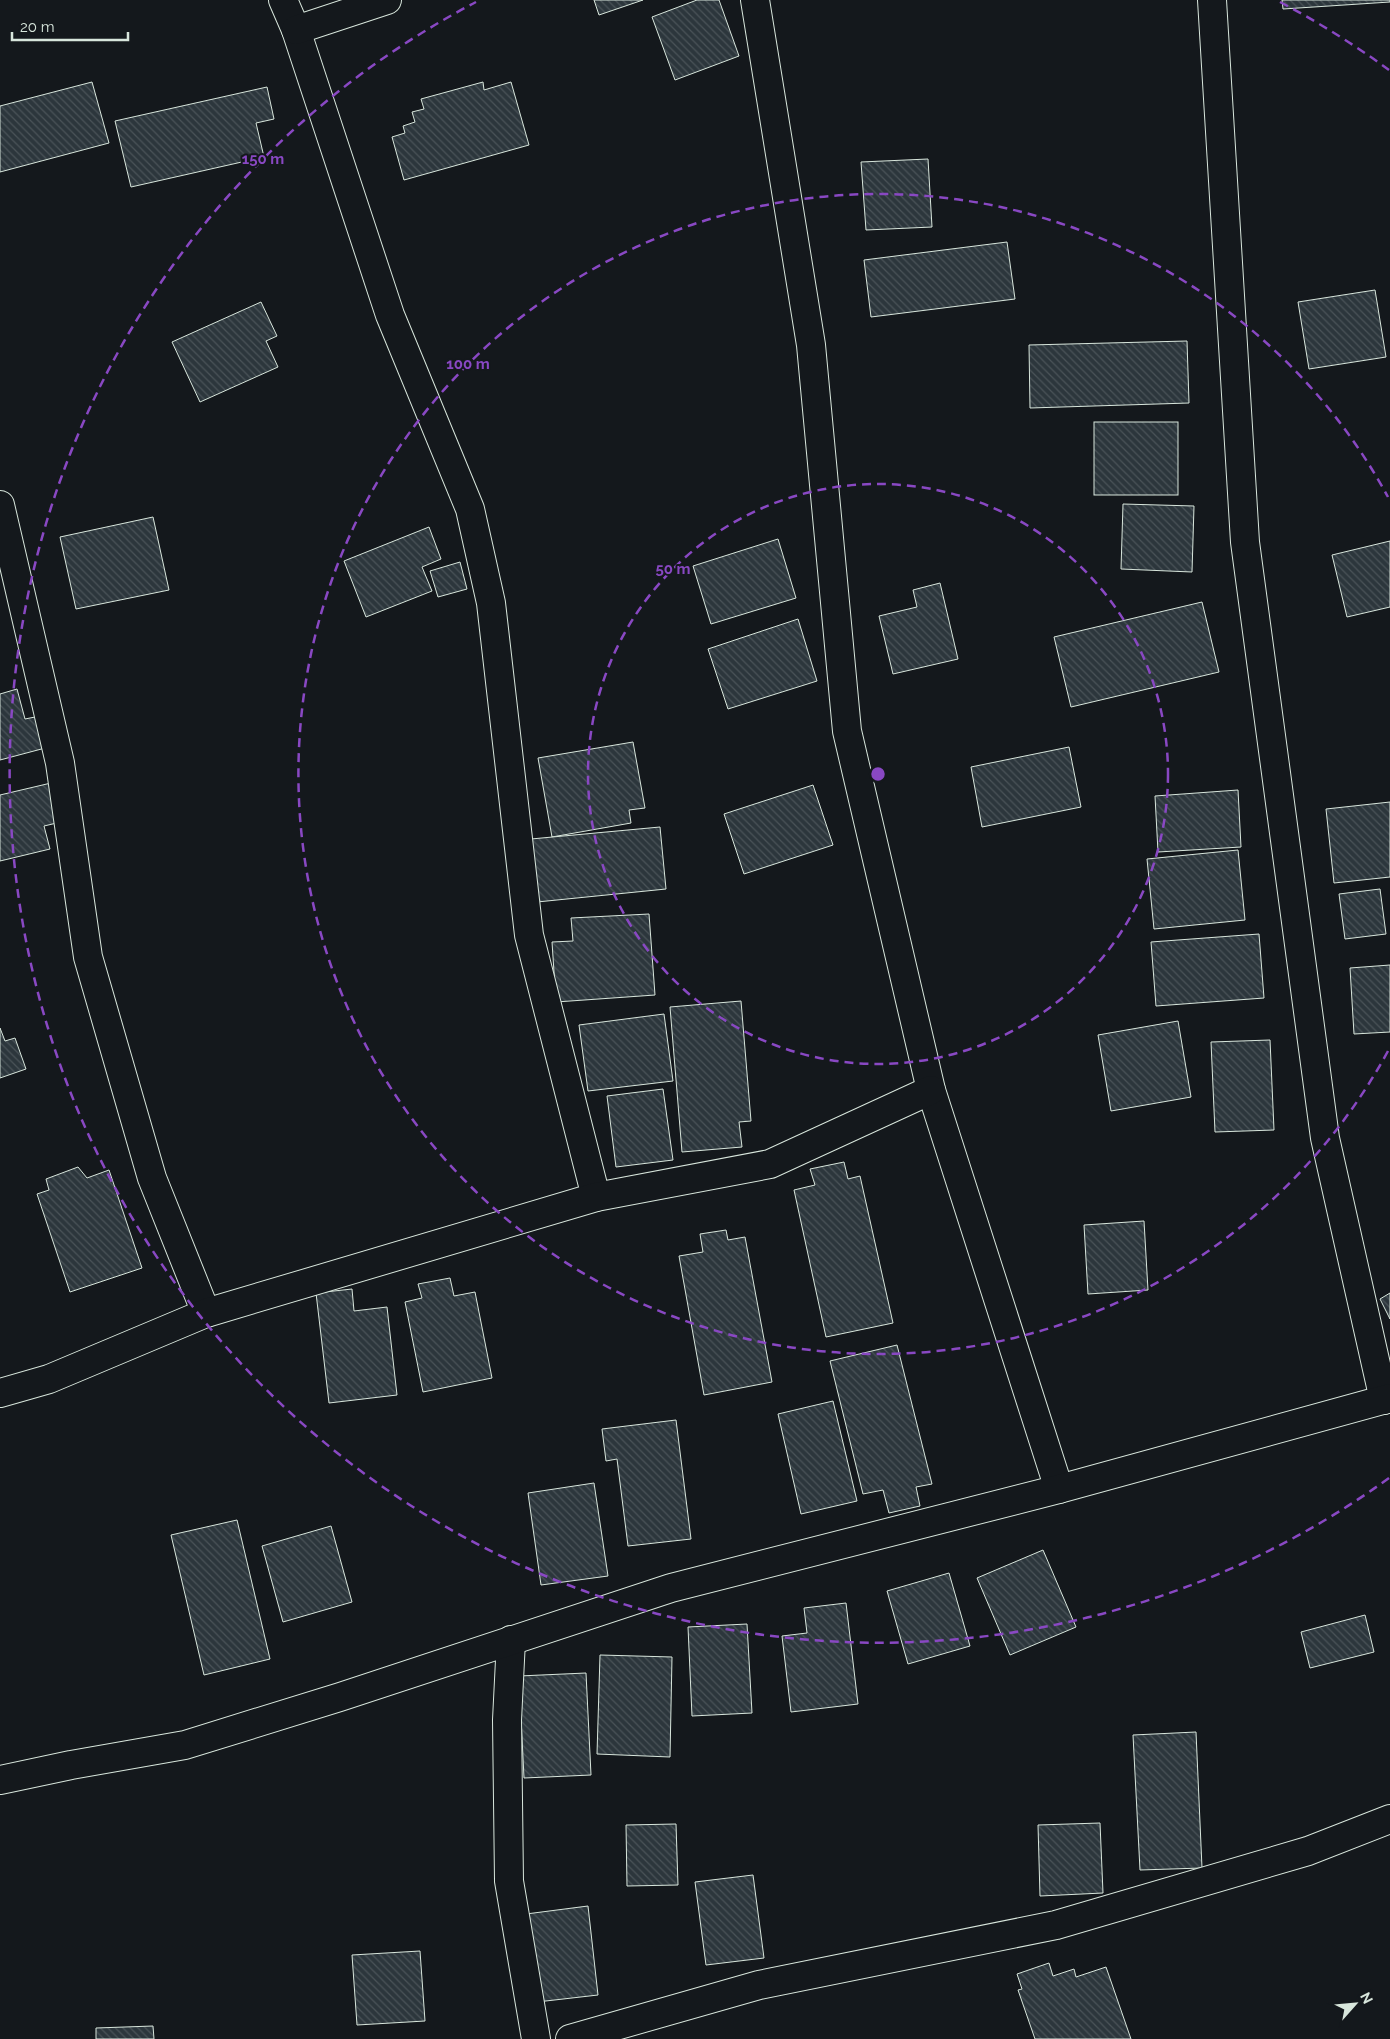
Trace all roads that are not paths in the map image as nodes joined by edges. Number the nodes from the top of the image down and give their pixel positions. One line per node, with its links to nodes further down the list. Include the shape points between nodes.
1 (283, 0): 5 (street)
2 (387, 0): 5 (street)
3 (755, 0): 7 (street, via 811,345 847,731)
4 (1212, 0): 11 (street, via 1245,542 1325,1138)
5 (296, 30): 8 (street, via 390,315 470,510 491,604 529,935)
6 (0, 505): 9 (street, via 60,763 88,957 152,1178)
7 (931, 1090): 8 (street, via 770,1164); 12 (street)
8 (596, 1197): 9 (street)
9 (206, 1313): 10 (street, via 49,1379)
10 (0, 1393)
11 (1387, 1399): 12 (street)
12 (1059, 1489): 13 (street, via 671,1588)
13 (511, 1640): 14 (street, via 185,1745 71,1764); 16 (street, via 507,1720 509,1881)
14 (0, 1780)
15 (1390, 1819): 17 (street, via 1308,1851 1056,1924 758,1985)
16 (536, 2039)
17 (570, 2039)

